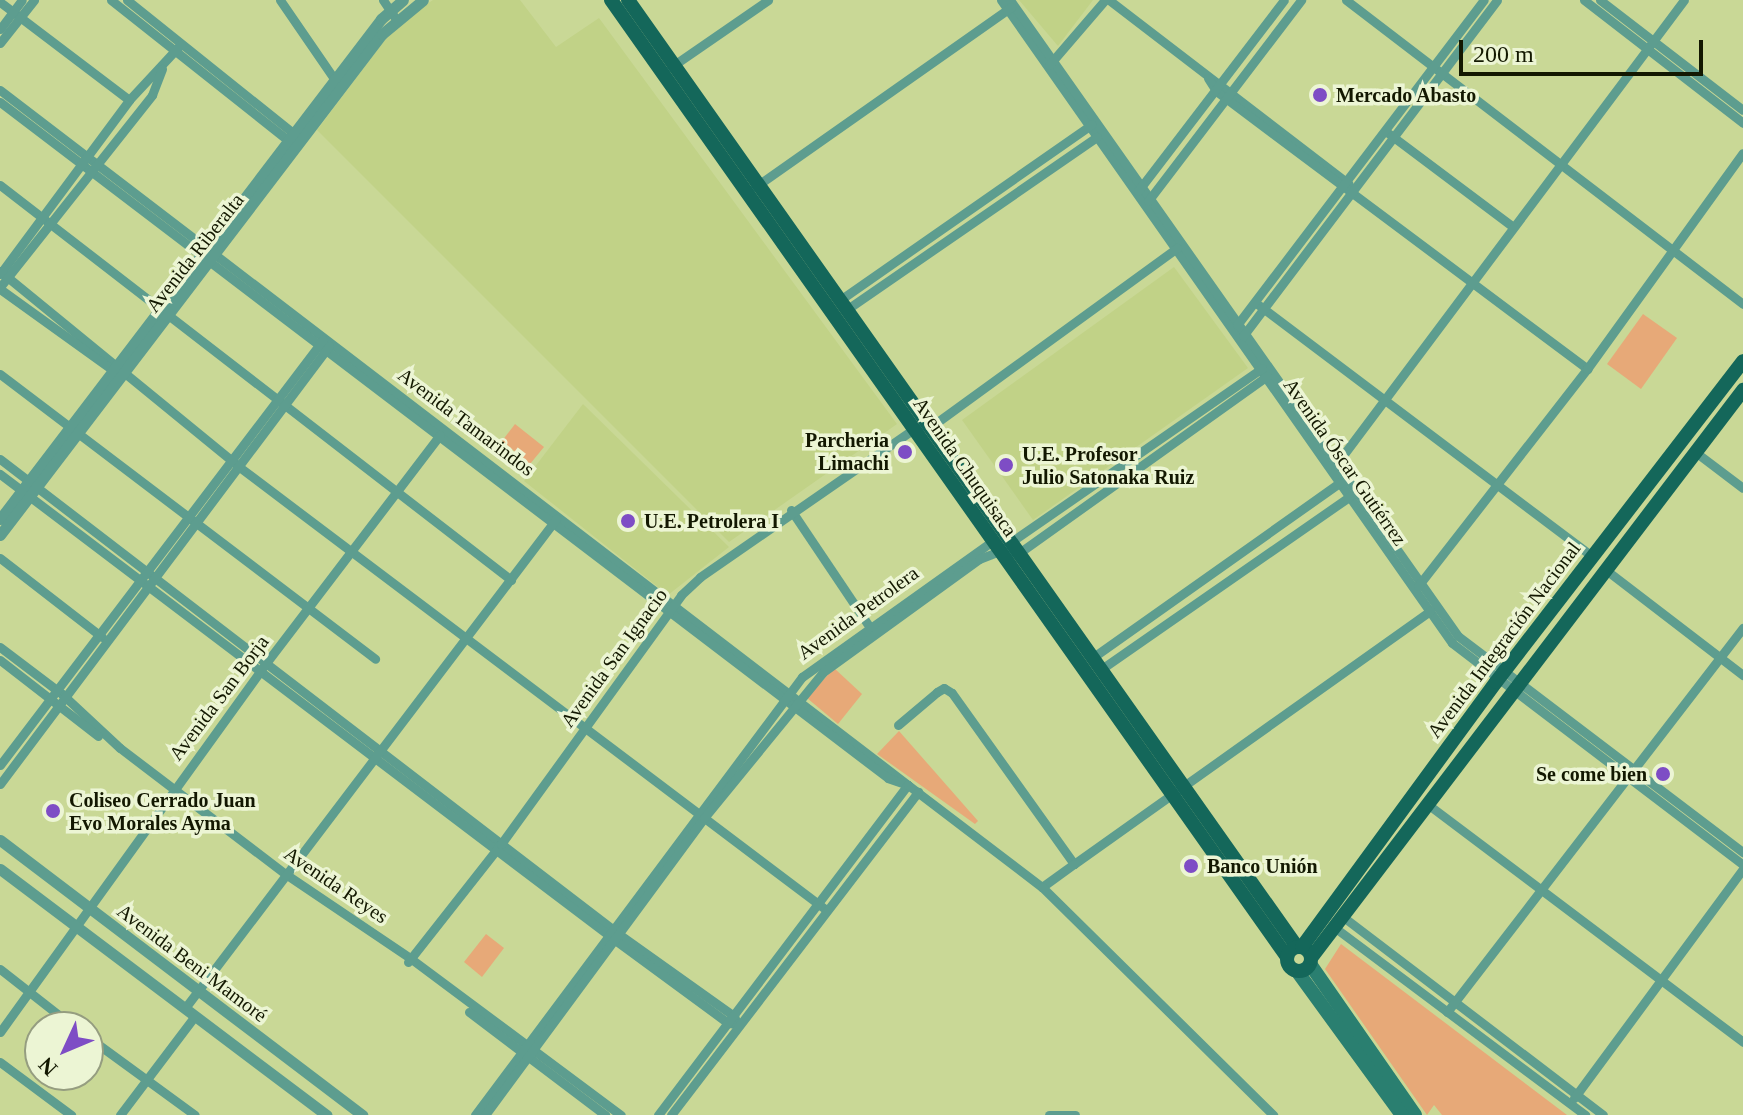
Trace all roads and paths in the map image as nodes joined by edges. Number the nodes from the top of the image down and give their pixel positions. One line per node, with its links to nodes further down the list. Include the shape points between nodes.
1 (22, 0): 24 (street)
2 (34, 0): 24 (street)
3 (111, 0): 28 (street)
4 (127, 0): 28 (street)
5 (280, 0): 33 (street)
6 (403, 0): 23 (street, Avenida Riberalta)
7 (423, 0): 23 (street, Avenida Riberalta)
8 (611, 0): 31 (main road, Avenida Chuquisaca)
9 (628, 0): 31 (main road, Avenida Chuquisaca)
10 (768, 0): 31 (street)
11 (1001, 0): 22 (street, Avenida Óscar Gutiérrez)
12 (1107, 0): 29 (street); 34 (street)
13 (1284, 0): 34 (street)
14 (1301, 0): 36 (street)
15 (1346, 0): 32 (street)
16 (1484, 0): 32 (street)
17 (1497, 0): 32 (street)
18 (1584, 0): 27 (street)
19 (1600, 0): 27 (street)
20 (1684, 0): 27 (street)
21 (0, 2): 24 (street)
22 (1011, 5): 29 (street, Avenida Óscar Gutiérrez); 49 (street)
23 (389, 10): 33 (street, Avenida Riberalta)
24 (17, 15): 25 (street); 26 (street); 37 (street)
25 (0, 29)
26 (0, 43)
27 (1651, 45): 39 (street); 40 (street); 48 (street)
28 (178, 47): 30 (street); 44 (street)
29 (1050, 64): 41 (street, Avenida Óscar Gutiérrez)
30 (163, 65): 37 (street); 47 (street, via 152,95)
31 (668, 69): 49 (main road, Avenida Chuquisaca); 53 (main road, Avenida Chuquisaca)
32 (1436, 72): 42 (street); 48 (street)
33 (338, 85): 44 (street, Avenida Riberalta)
34 (1219, 87): 36 (street); 52 (street)
35 (0, 90): 46 (street, Avenida Tamarindos)
36 (1229, 95): 51 (street); 54 (street)
37 (129, 100): 46 (street)
38 (0, 102): 46 (street, Avenida Tamarindos)
39 (1743, 110)
40 (1743, 123)
41 (1091, 125): 43 (street, Avenida Óscar Gutiérrez); 65 (street)
42 (1389, 134): 51 (street); 56 (street)
43 (1099, 136): 52 (street, Avenida Óscar Gutiérrez); 65 (street)
44 (296, 141): 60 (street, Avenida Riberalta)
45 (1743, 153): 58 (street)
46 (84, 160): 47 (street, Avenida Tamarindos); 55 (street)
47 (95, 167): 55 (street); 60 (street, Avenida Tamarindos)
48 (1560, 167): 56 (street); 58 (street)
49 (760, 184): 53 (street); 65 (main road, Avenida Chuquisaca)
50 (0, 185): 55 (street)
51 (1346, 186): 62 (street); 66 (street)
52 (1138, 191): 54 (street, Avenida Óscar Gutiérrez)
53 (747, 193): 70 (main road, Avenida Chuquisaca)
54 (1146, 202): 57 (street, Avenida Óscar Gutiérrez); 59 (street, Avenida Óscar Gutiérrez)
55 (45, 219): 61 (street); 67 (street)
56 (1513, 227): 62 (street)
57 (1182, 244): 59 (street, Avenida San Ignacio); 68 (street, Avenida Óscar Gutiérrez)
58 (1674, 250): 64 (street); 75 (street)
59 (1173, 251): 69 (street, Avenida Óscar Gutiérrez); 82 (street, Avenida San Ignacio)
60 (209, 257): 67 (street, Avenida Riberalta); 72 (street, Avenida Tamarindos)
61 (2, 274): 63 (street); 76 (street)
62 (1473, 282): 75 (street); 80 (street)
63 (0, 288): 76 (street)
64 (1743, 304)
65 (843, 305): 70 (main road, Avenida Chuquisaca)
66 (1260, 305): 68 (street); 80 (street)
67 (164, 313): 76 (street, Avenida Riberalta); 81 (street)
68 (1242, 327): 69 (street); 71 (street); 74 (street, Avenida Óscar Gutiérrez)
69 (1232, 332): 71 (street, Avenida Óscar Gutiérrez)
70 (859, 342): 82 (main road, Avenida Chuquisaca)
71 (1239, 342): 78 (street, Avenida Óscar Gutiérrez)
72 (325, 344): 81 (street); 84 (street, Avenida Tamarindos)
73 (1743, 361): 103 (main road, Avenida Integración Nacional)
74 (1271, 368): 78 (street, Avenida Petrolera); 88 (street, Avenida Óscar Gutiérrez)
75 (1587, 369): 91 (street)
76 (118, 370): 83 (street, Avenida Riberalta); 87 (street)
77 (0, 374): 83 (street)
78 (1262, 374): 88 (street, Avenida Óscar Gutiérrez); 101 (street, Avenida Petrolera)
79 (1743, 390): 85 (main road, Avenida Integración Nacional)
80 (1386, 401): 88 (street); 91 (street)
81 (281, 403): 87 (street); 94 (street)
82 (920, 427): 96 (street, Avenida San Ignacio); 101 (main road, Avenida Chuquisaca)
83 (76, 430): 93 (street, Avenida Riberalta); 98 (street)
84 (441, 433): 94 (street, Avenida San Borja); 99 (street, Avenida Tamarindos)
85 (1694, 451): 92 (street); 105 (main road, Avenida Integración Nacional)
86 (0, 459): 93 (street)
87 (234, 463): 98 (street); 102 (street)
88 (1333, 467): 90 (street, Avenida Óscar Gutiérrez)
89 (0, 474): 93 (street)
90 (1343, 481): 95 (street, Avenida Óscar Gutiérrez); 124 (street)
91 (1498, 486): 103 (street); 109 (street)
92 (1743, 488)
93 (30, 490): 97 (street, Avenida Riberalta); 100 (street, Avenida Riberalta); 106 (street)
94 (397, 491): 102 (street, Avenida San Borja); 107 (street)
95 (1352, 494): 109 (street, Avenida Óscar Gutiérrez); 124 (street)
96 (791, 510): 112 (street, Avenida San Ignacio, via 700,577); 115 (street)
97 (0, 519)
98 (192, 520): 106 (street); 108 (street); 111 (street)
99 (555, 520): 107 (street); 112 (street, Avenida Tamarindos)
100 (0, 535)
101 (1006, 546): 110 (street, Avenida Petrolera); 114 (street, Avenida Petrolera, via 979,559); 124 (main road, Avenida Chuquisaca); 141 (main road, Avenida Chuquisaca)
102 (353, 552): 111 (street, Avenida San Borja); 118 (street)
103 (1593, 557): 127 (main road, Avenida Integración Nacional)
104 (0, 558): 117 (street)
105 (1606, 570): 121 (street); 128 (main road, Avenida Integración Nacional)
106 (142, 575): 108 (street); 117 (street)
107 (511, 580): 118 (street)
108 (152, 582): 119 (street); 125 (street)
109 (1417, 588): 113 (street, Avenida Óscar Gutiérrez)
110 (896, 606): 114 (street); 115 (street, Avenida Petrolera)
111 (310, 608): 122 (street); 125 (street, Avenida San Borja)
112 (670, 610): 129 (street, Avenida Tamarindos); 133 (street, Avenida San Ignacio)
113 (1432, 610): 127 (street, Avenida Óscar Gutiérrez); 141 (street)
114 (903, 616): 131 (street, Avenida Petrolera, via 823,672)
115 (869, 626): 129 (street, Avenida Petrolera)
116 (1743, 628): 121 (street)
117 (98, 634): 119 (street); 130 (street)
118 (466, 639): 133 (street); 135 (street)
119 (108, 642): 130 (street)
120 (0, 647): 130 (street, Avenida Reyes)
121 (1720, 658): 126 (street); 138 (street)
122 (375, 659)
123 (0, 660): 130 (street, Avenida Reyes)
124 (1096, 664): 141 (main road, Avenida Chuquisaca)
125 (263, 667): 135 (street); 142 (street, Avenida San Borja)
126 (1743, 675)
127 (1499, 677): 128 (street, Avenida Óscar Gutiérrez); 160 (main road, Avenida Integración Nacional)
128 (1513, 687): 138 (street, Avenida Óscar Gutiérrez); 144 (main road, Avenida Integración Nacional)
129 (786, 695): 131 (street, Avenida Tamarindos); 145 (street, Avenida Petrolera)
130 (58, 699): 134 (street); 136 (street); 142 (street, Avenida Reyes)
131 (797, 704): 140 (street, Avenida Tamarindos, via 888,778); 145 (street, Avenida Petrolera)
132 (898, 725): 149 (street, via 937,692 944,688 952,693)
133 (586, 728): 145 (street); 147 (street, Avenida San Ignacio)
134 (4, 753): 136 (street); 137 (street)
135 (377, 753): 147 (street); 152 (street)
136 (18, 761): 139 (street)
137 (0, 765)
138 (1628, 772): 148 (street, Avenida Óscar Gutiérrez); 150 (street, Avenida Óscar Gutiérrez); 153 (street)
139 (0, 784)
140 (908, 785): 143 (street, Avenida Tamarindos); 155 (street)
141 (1176, 788): 149 (street); 160 (main road, Avenida Chuquisaca)
142 (172, 792): 152 (street, Avenida Reyes); 156 (street, Avenida San Borja)
143 (918, 792): 154 (street, Avenida Tamarindos); 155 (street)
144 (1426, 803): 153 (street); 157 (main road, Avenida Integración Nacional)
145 (701, 816): 155 (street); 159 (street, Avenida Petrolera)
146 (0, 840): 156 (street, Avenida Beni Mamoré)
147 (498, 846): 159 (street); 161 (street, Avenida San Ignacio)
148 (1743, 852)
149 (1074, 864): 154 (street)
150 (1743, 867): 163 (street)
151 (0, 869): 158 (street, Avenida Beni Mamoré)
152 (286, 876): 161 (street, Avenida Reyes); 164 (street)
153 (1540, 886): 163 (street); 166 (street)
154 (1042, 887): 193 (street, Avenida Tamarindos)
155 (822, 906): 171 (street)
156 (89, 908): 158 (street, Avenida San Borja); 164 (street, Avenida Beni Mamoré)
157 (1338, 922): 160 (main road, Avenida Integración Nacional); 166 (street); 169 (street)
158 (76, 928): 165 (street, Avenida San Borja); 167 (street, Avenida Beni Mamoré)
159 (614, 935): 171 (street); 175 (street, Avenida Petrolera)
160 (1300, 957): 194 (main road); 195 (main road)
161 (409, 960): 175 (street, Avenida Reyes)
162 (0, 969): 165 (street)
163 (1660, 976): 173 (street); 178 (street)
164 (198, 990): 167 (street); 184 (street, Avenida Beni Mamoré)
165 (29, 992): 168 (street); 172 (street, Avenida San Borja)
166 (1456, 999): 169 (street); 178 (street)
167 (185, 1008): 170 (street, Avenida Beni Mamoré)
168 (53, 1011)
169 (1447, 1012): 179 (street)
170 (195, 1016): 177 (street); 183 (street, Avenida Beni Mamoré)
171 (733, 1021): 189 (street); 190 (street)
172 (0, 1032)
173 (1743, 1042)
174 (104, 1049): 177 (street)
175 (527, 1053): 185 (street, Avenida Petrolera); 186 (street, Avenida Petrolera); 187 (street, Avenida Reyes); 188 (street, Avenida Reyes)
176 (0, 1062): 180 (street)
177 (145, 1081): 181 (street); 182 (street)
178 (1576, 1094): 179 (street); 197 (street)
179 (1570, 1104): 196 (street)
180 (71, 1115)
181 (120, 1115)
182 (195, 1115)
183 (327, 1115)
184 (362, 1115)
185 (475, 1115)
186 (485, 1115)
187 (605, 1115)
188 (621, 1115)
189 (658, 1115)
190 (671, 1115)
191 (1049, 1115): 192 (street)
192 (1075, 1115)
193 (1273, 1115)
194 (1402, 1115)
195 (1415, 1115)
196 (1585, 1115)
197 (1603, 1115)

